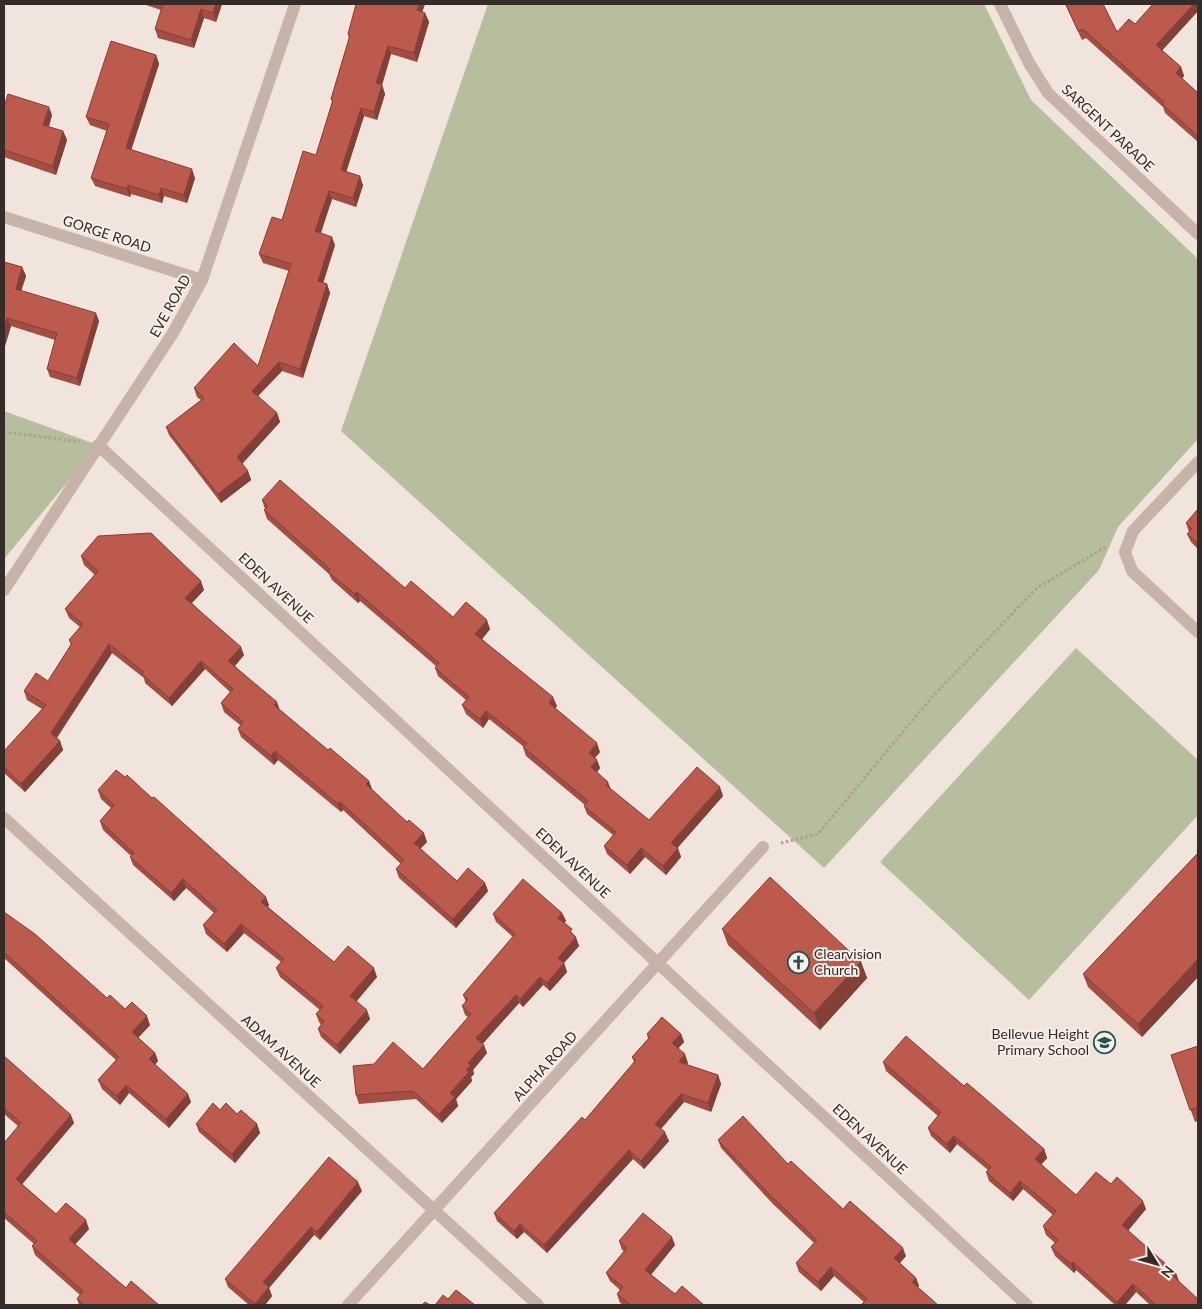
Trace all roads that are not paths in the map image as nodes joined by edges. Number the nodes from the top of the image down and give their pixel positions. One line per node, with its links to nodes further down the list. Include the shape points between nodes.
1 (295, 4): 5 (street, EVE ROAD)
2 (1000, 4): 4 (street, SARGENT PARADE, via 1048,92)
3 (4, 216): 5 (street, GORGE ROAD)
4 (1198, 234)
5 (202, 280): 6 (street, EVE ROAD, via 173,333)
6 (98, 444): 8 (street, EVE ROAD); 12 (street, EDEN AVENUE)
7 (1198, 462): 9 (street, via 1133,531 1125,552 1132,570)
8 (4, 590)
9 (1198, 632)
10 (4, 818): 13 (street, ADAM AVENUE)
11 (763, 847): 12 (street, ALPHA ROAD)
12 (658, 963): 13 (street, ALPHA ROAD); 16 (street, EDEN AVENUE)
13 (434, 1210): 14 (street, ALPHA ROAD); 15 (street, ADAM AVENUE)
14 (348, 1305)
15 (538, 1305)
16 (1027, 1305)

